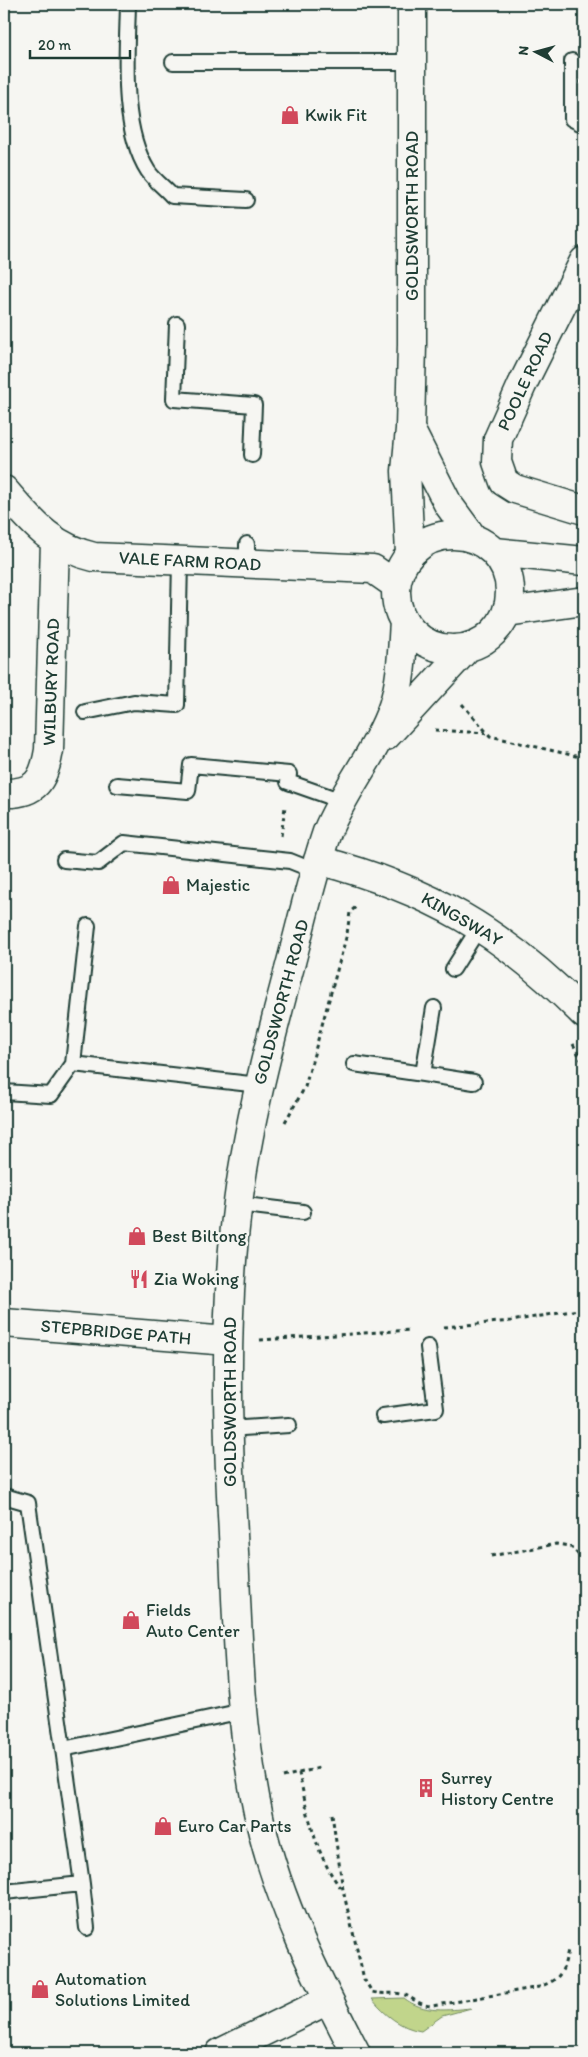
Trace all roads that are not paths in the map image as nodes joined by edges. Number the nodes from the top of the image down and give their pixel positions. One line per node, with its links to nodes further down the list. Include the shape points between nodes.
1 (128, 4): 7 (lane, via 126,87 139,151 149,172 172,196)
2 (412, 4): 5 (street, GOLDSWORTH ROAD)
3 (572, 61): 6 (lane, via 572,119)
4 (173, 62): 5 (lane)
5 (413, 62): 10 (street, GOLDSWORTH ROAD)
6 (584, 125)
7 (246, 200)
8 (581, 275): 13 (street, POOLE ROAD, via 498,439 497,462 504,482 515,489)
9 (177, 324): 11 (lane, via 174,399 254,405)
10 (410, 429): 15 (street, GOLDSWORTH ROAD, via 448,504); 16 (street, GOLDSWORTH ROAD, via 406,471)
11 (252, 455)
12 (4, 490): 14 (street, VALE FARM ROAD)
13 (584, 510)
14 (55, 542): 17 (street, VALE FARM ROAD, via 72,552 94,557); 27 (street, WILBURY ROAD, via 46,766 41,778 27,790 20,794)
15 (484, 545): 16 (street, via 455,534 422,543); 18 (street); 21 (street, via 509,576 511,594)
16 (410, 554): 19 (street)
17 (180, 561): 19 (street, VALE FARM ROAD, via 247,554 373,569); 24 (lane, via 177,705 134,702)
18 (584, 561)
19 (396, 586): 22 (street, via 397,604)
20 (584, 601): 21 (street)
21 (507, 612): 23 (street, via 485,640)
22 (404, 622): 23 (street, via 417,636 432,645 450,649); 25 (street, GOLDSWORTH ROAD, via 400,677 393,706)
23 (468, 647): 25 (street, GOLDSWORTH ROAD)
24 (85, 712)
25 (371, 751): 28 (street, GOLDSWORTH ROAD)
26 (117, 785): 28 (lane, via 188,791 191,765 289,774 288,782)
27 (4, 793)
28 (342, 801): 30 (street, GOLDSWORTH ROAD, via 327,832)
29 (64, 860): 30 (lane, via 98,863 124,843)
30 (317, 866): 32 (street, KINGSWAY, via 360,870 446,906); 40 (street, GOLDSWORTH ROAD)
31 (88, 926): 36 (lane)
32 (480, 926): 33 (lane); 35 (street, KINGSWAY, via 516,952)
33 (453, 970)
34 (434, 1008): 38 (lane)
35 (584, 1014)
36 (73, 1064): 40 (lane); 41 (lane, via 51,1095)
37 (354, 1064): 38 (lane)
38 (423, 1074): 39 (lane)
39 (474, 1082)
40 (259, 1085): 42 (street, GOLDSWORTH ROAD)
41 (4, 1092)
42 (237, 1204): 43 (lane); 45 (street, GOLDSWORTH ROAD)
43 (302, 1212)
44 (4, 1323): 45 (street, STEPBRIDGE PATH)
45 (228, 1341): 49 (street, GOLDSWORTH ROAD)
46 (428, 1347): 47 (lane, via 436,1409)
47 (383, 1416)
48 (289, 1425): 49 (lane)
49 (228, 1429): 51 (street, GOLDSWORTH ROAD)
50 (4, 1496): 52 (lane, via 28,1503)
51 (243, 1711): 52 (lane); 56 (street, GOLDSWORTH ROAD, via 260,1822 271,1861 292,1922)
52 (63, 1748): 53 (lane)
53 (82, 1884): 54 (lane); 55 (lane)
54 (4, 1892)
55 (87, 1928)
56 (328, 2000): 57 (street); 58 (street, GOLDSWORTH ROAD)
57 (220, 2053)
58 (356, 2053)

